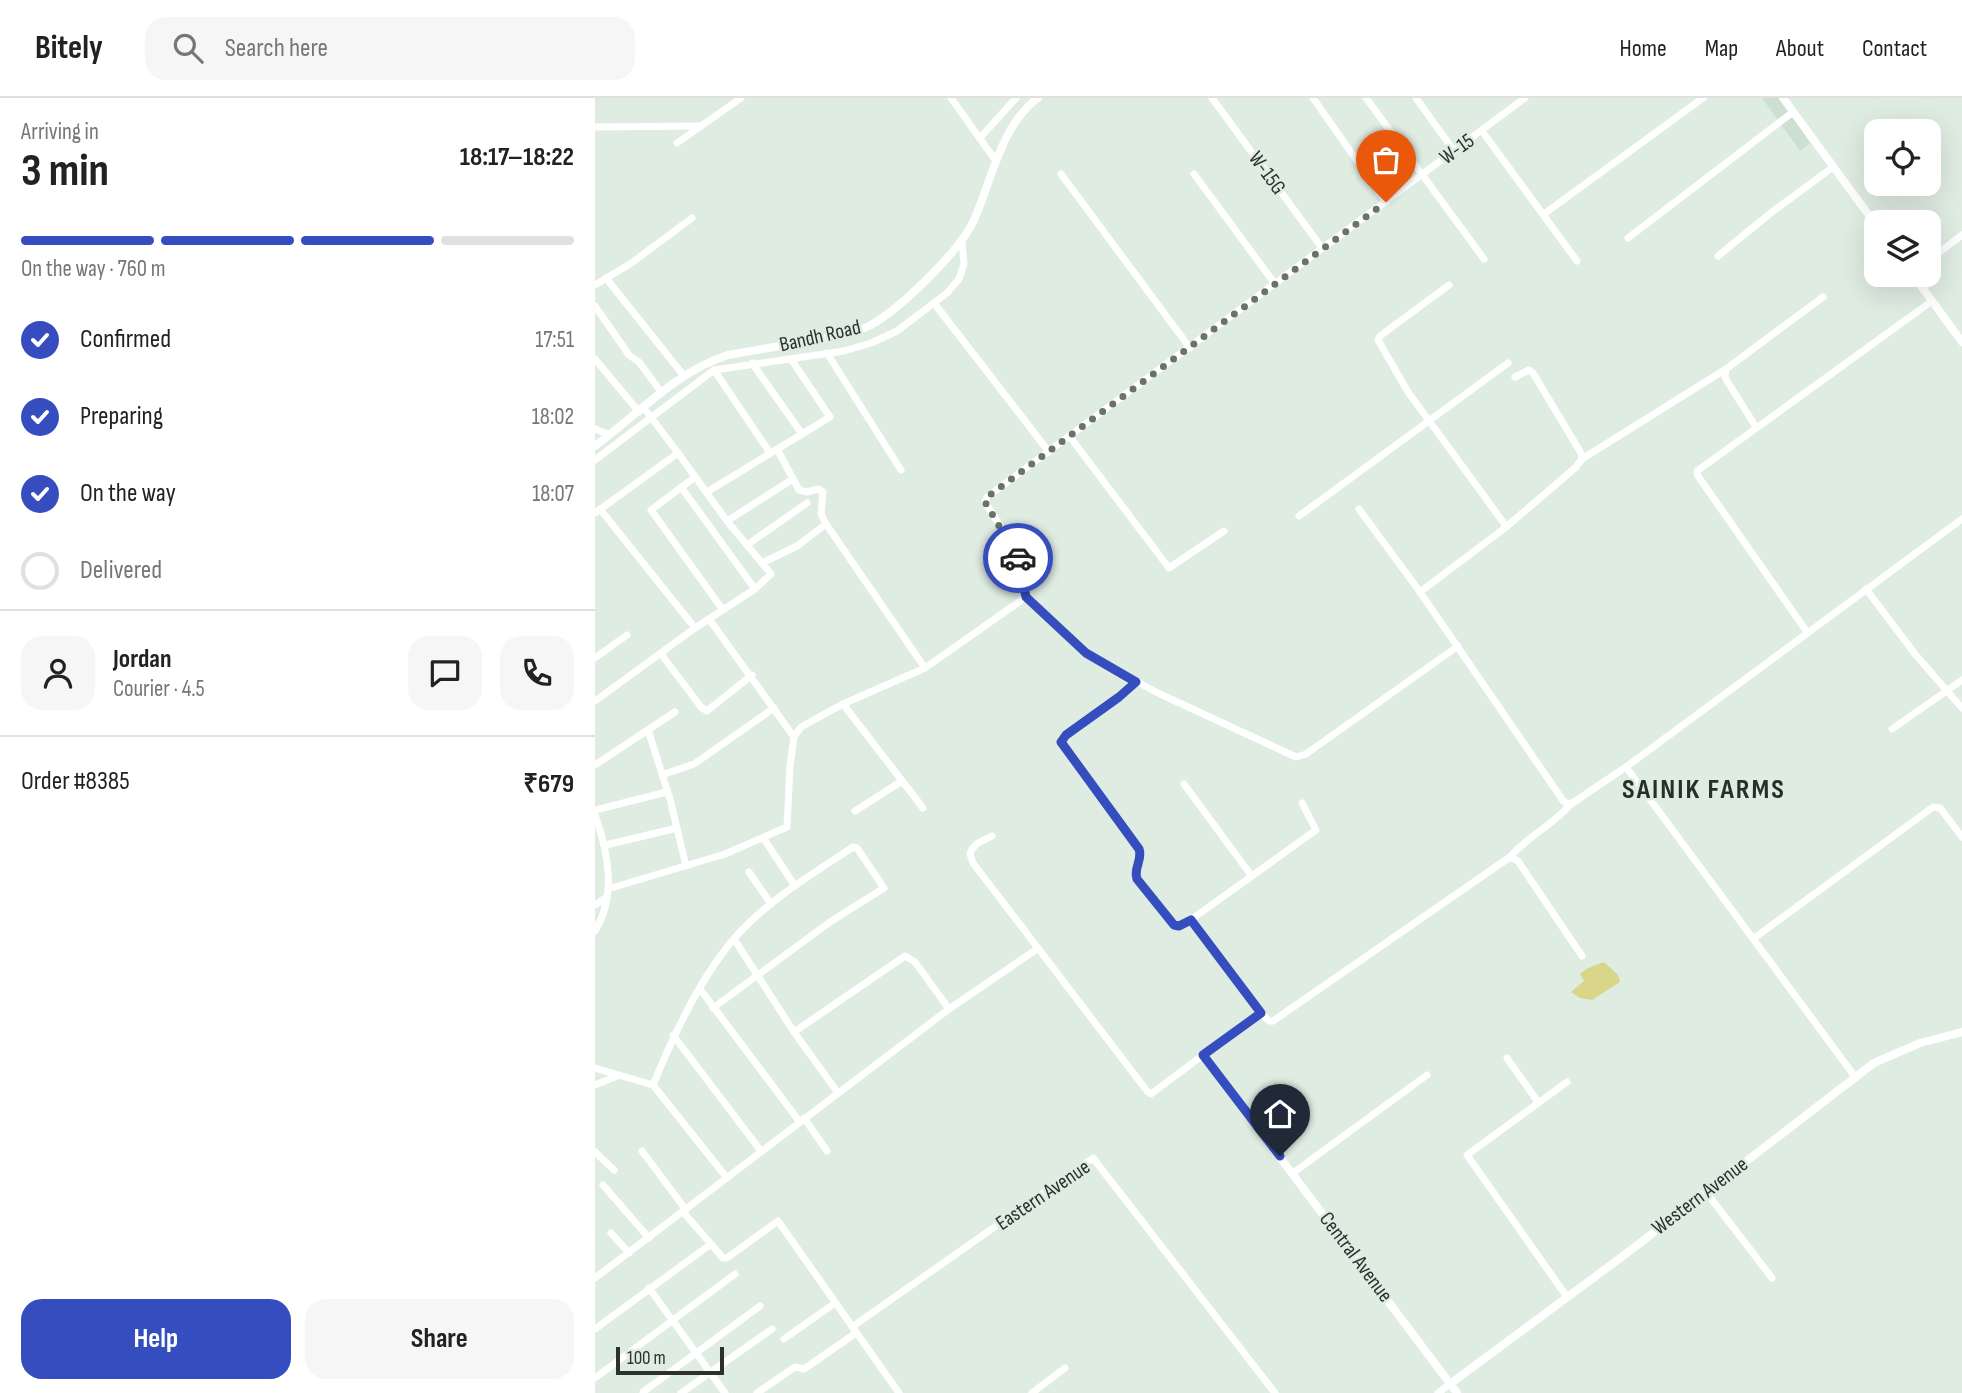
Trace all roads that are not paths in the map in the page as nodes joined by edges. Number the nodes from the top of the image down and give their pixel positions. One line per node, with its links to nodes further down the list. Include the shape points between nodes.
1 (951, 98): 16 (street)
2 (1016, 98): 16 (street)
3 (1038, 98): 19 (street, Bandh Road, via 1026,108)
4 (1212, 98): 31 (street, W-15G)
5 (1313, 98): 24 (street)
6 (1366, 98): 23 (street)
7 (1416, 98): 18 (street)
8 (1525, 98): 15 (street, W-15)
9 (1703, 98): 26 (street)
10 (1783, 98): 12 (street)
11 (736, 100): 13 (street)
12 (1793, 112): 20 (street); 29 (street)
13 (701, 126): 14 (street); 17 (street)
14 (595, 127)
15 (1482, 131): 18 (street, W-15); 26 (street)
16 (980, 138): 19 (street)
17 (677, 143)
18 (1454, 151): 23 (street, W-15)
19 (996, 161): 30 (street, Bandh Road)
20 (1833, 167): 25 (street); 33 (street)
21 (1061, 174): 46 (street)
22 (1194, 174): 37 (street)
23 (1422, 175): 24 (street, W-15); 34 (street)
24 (1386, 202): 31 (street, W-15)
25 (1865, 210)
26 (1544, 214): 35 (street)
27 (692, 218): 36 (street)
28 (1962, 235): 32 (street)
29 (1629, 237)
30 (962, 242): 43 (street, via 963,272); 54 (street, Bandh Road, via 870,325 843,335 728,355)
31 (1322, 248): 37 (street, W-15)
32 (1941, 251)
33 (1718, 256)
34 (1484, 260)
35 (1577, 261)
36 (606, 278): 38 (street); 54 (street)
37 (1275, 284): 46 (street, W-15)
38 (595, 285)
39 (1449, 285): 59 (street, via 1378,340)
40 (1922, 287): 42 (street)
41 (1823, 298): 52 (street)
42 (1932, 301): 45 (street); 60 (street)
43 (934, 303): 47 (street, via 887,336); 67 (street)
44 (595, 306): 56 (street)
45 (1962, 342)
46 (1190, 348): 64 (street, W-15)
47 (827, 353): 49 (street); 71 (street)
48 (595, 359): 57 (street)
49 (792, 359): 50 (street); 63 (street, via 831,416)
50 (753, 363): 53 (street); 63 (street)
51 (1508, 363): 59 (street)
52 (1726, 369): 60 (street, via 1727,381); 69 (street)
53 (714, 370): 58 (street); 66 (street)
54 (684, 376): 56 (street, Bandh Road)
55 (1515, 377): 69 (street, via 1529,370 1533,373)
56 (662, 393): 57 (street, Bandh Road)
57 (641, 410): 58 (street); 62 (street, Bandh Road)
58 (651, 417): 68 (street); 70 (street)
59 (1429, 421): 79 (street); 83 (street)
60 (1756, 427): 94 (street, via 1696,473)
61 (595, 429): 62 (street)
62 (610, 435): 65 (street, Bandh Road)
63 (802, 435): 66 (street)
64 (1070, 437): 67 (street, W-15); 84 (street, via 1169,568)
65 (595, 446)
66 (773, 451): 73 (street); 75 (street)
67 (1049, 452): 90 (street, W-15, via 985,500 1015,549)
68 (678, 453): 72 (street); 78 (street)
69 (1582, 459): 83 (street)
70 (595, 460)
71 (901, 470)
72 (695, 477): 74 (street); 75 (street)
73 (793, 479): 81 (street); 82 (street, via 801,491 823,492 821,514)
74 (681, 487): 87 (street); 91 (street, via 651,512)
75 (707, 492): 81 (street)
76 (807, 503): 85 (street)
77 (1359, 509): 89 (street)
78 (597, 511): 93 (street)
79 (1299, 516)
80 (1962, 520): 88 (street)
81 (727, 522): 85 (street)
82 (826, 524): 86 (street, via 792,549); 99 (street)
83 (1506, 526): 89 (street)
84 (1224, 531)
85 (747, 545): 86 (street)
86 (762, 563): 87 (street, via 771,575)
87 (755, 589): 91 (street)
88 (1866, 589): 94 (street); 103 (street)
89 (1420, 592): 96 (street)
90 (1026, 597): 99 (street); 102 (street, via 1086,653)
91 (723, 610): 92 (street)
92 (709, 619): 93 (street); 100 (street)
93 (695, 628): 97 (street)
94 (1807, 632): 113 (street)
95 (627, 635): 98 (street)
96 (1458, 646): 102 (street, via 1296,757); 119 (street, via 1564,802)
97 (661, 654): 100 (street, via 703,710 710,710); 104 (street)
98 (595, 658)
99 (925, 668): 105 (street)
100 (752, 675): 106 (street)
101 (1962, 680): 103 (street)
102 (1136, 682): 136 (street, via 1061,742 1139,849 1137,879 1174,925)
103 (1946, 691): 107 (street); 109 (street)
104 (595, 701)
105 (843, 704): 111 (street, via 808,722); 115 (street)
106 (775, 708): 111 (street); 114 (street, via 694,764)
107 (1962, 708)
108 (675, 712): 110 (street)
109 (1892, 729)
110 (648, 730): 112 (street); 114 (street)
111 (794, 737): 126 (street, via 788,825)
112 (595, 765)
113 (1626, 767): 119 (street); 139 (street)
114 (662, 775): 117 (street)
115 (902, 781): 120 (street); 121 (street)
116 (1184, 784): 131 (street)
117 (667, 792): 122 (street); 123 (street)
118 (1302, 803): 131 (street, via 1316,830)
119 (1571, 804): 128 (street)
120 (923, 808)
121 (855, 811)
122 (595, 812): 127 (street)
123 (677, 828): 127 (street); 129 (street)
124 (992, 836): 140 (street, via 975,845 971,858)
125 (1962, 837): 139 (street, via 1940,808 1933,807)
126 (764, 839): 129 (street); 132 (street)
127 (606, 845): 133 (street)
128 (1510, 857): 141 (street, via 1518,861); 146 (street, via 1273,1021)
129 (686, 866): 133 (street)
130 (749, 872): 134 (street)
131 (1251, 875): 136 (street)
132 (795, 886): 134 (street); 142 (street, via 854,846 884,887)
133 (608, 893): 135 (street); 137 (street)
134 (771, 904): 138 (street)
135 (595, 905)
136 (1191, 920): 146 (street)
137 (595, 931)
138 (734, 939): 142 (street); 143 (street)
139 (1753, 939): 155 (street)
140 (1037, 949): 145 (street); 150 (street, via 1149,1093)
141 (1582, 956)
142 (757, 974): 144 (street); 147 (street)
143 (700, 989): 144 (street); 149 (street)
144 (713, 1008): 161 (street)
145 (949, 1009): 147 (street, via 915,962 905,956); 159 (street)
146 (1261, 1013): 150 (street)
147 (794, 1032): 159 (street)
148 (1962, 1032): 155 (street, Western Avenue, via 1895,1052)
149 (673, 1035): 157 (street); 163 (street)
150 (1203, 1055): 167 (street, Central Avenue)
151 (1507, 1058): 160 (street)
152 (595, 1068): 154 (street)
153 (1427, 1075): 167 (street)
154 (617, 1076): 157 (street); 158 (street)
155 (1856, 1077): 170 (street, Western Avenue)
156 (1567, 1082): 160 (street)
157 (653, 1085): 168 (street)
158 (595, 1086)
159 (838, 1093): 161 (street)
160 (1538, 1102): 180 (street, via 1467,1155)
161 (802, 1120): 163 (street); 165 (street)
162 (642, 1150): 171 (street)
163 (761, 1151): 168 (street)
164 (595, 1152): 166 (street)
165 (827, 1152)
166 (614, 1170)
167 (1293, 1173): 192 (street, Central Avenue)
168 (727, 1178): 171 (street)
169 (603, 1185): 173 (street)
170 (1706, 1192): 178 (street); 180 (street, Western Avenue)
171 (685, 1211): 173 (street); 174 (street)
172 (611, 1233): 175 (street)
173 (649, 1238): 175 (street)
174 (711, 1244): 179 (street); 181 (street, via 727,1258 778,1221)
175 (629, 1254): 177 (street)
176 (735, 1273): 183 (street)
177 (595, 1278)
178 (1772, 1278)
179 (649, 1288): 183 (street); 184 (street)
180 (1567, 1297): 192 (street, Western Avenue)
181 (835, 1303): 186 (street); 187 (street)
182 (760, 1306): 188 (street)
183 (671, 1320): 188 (street); 191 (street)
184 (595, 1329)
185 (772, 1329): 190 (street)
186 (854, 1330): 196 (street, via 804,1368 794,1368); 197 (street); 199 (street, Eastern Avenue, via 1093,1158)
187 (783, 1339)
188 (696, 1352): 190 (street); 193 (street)
189 (1065, 1367): 198 (street)
190 (710, 1372): 194 (street); 195 (street)
191 (595, 1378)
192 (1450, 1384): 200 (street); 201 (street, Central Avenue)
193 (643, 1392)
194 (681, 1393)
195 (726, 1393)
196 (757, 1393)
197 (899, 1393)
198 (1032, 1393)
199 (1275, 1393)
200 (1438, 1393)
201 (1457, 1393)

